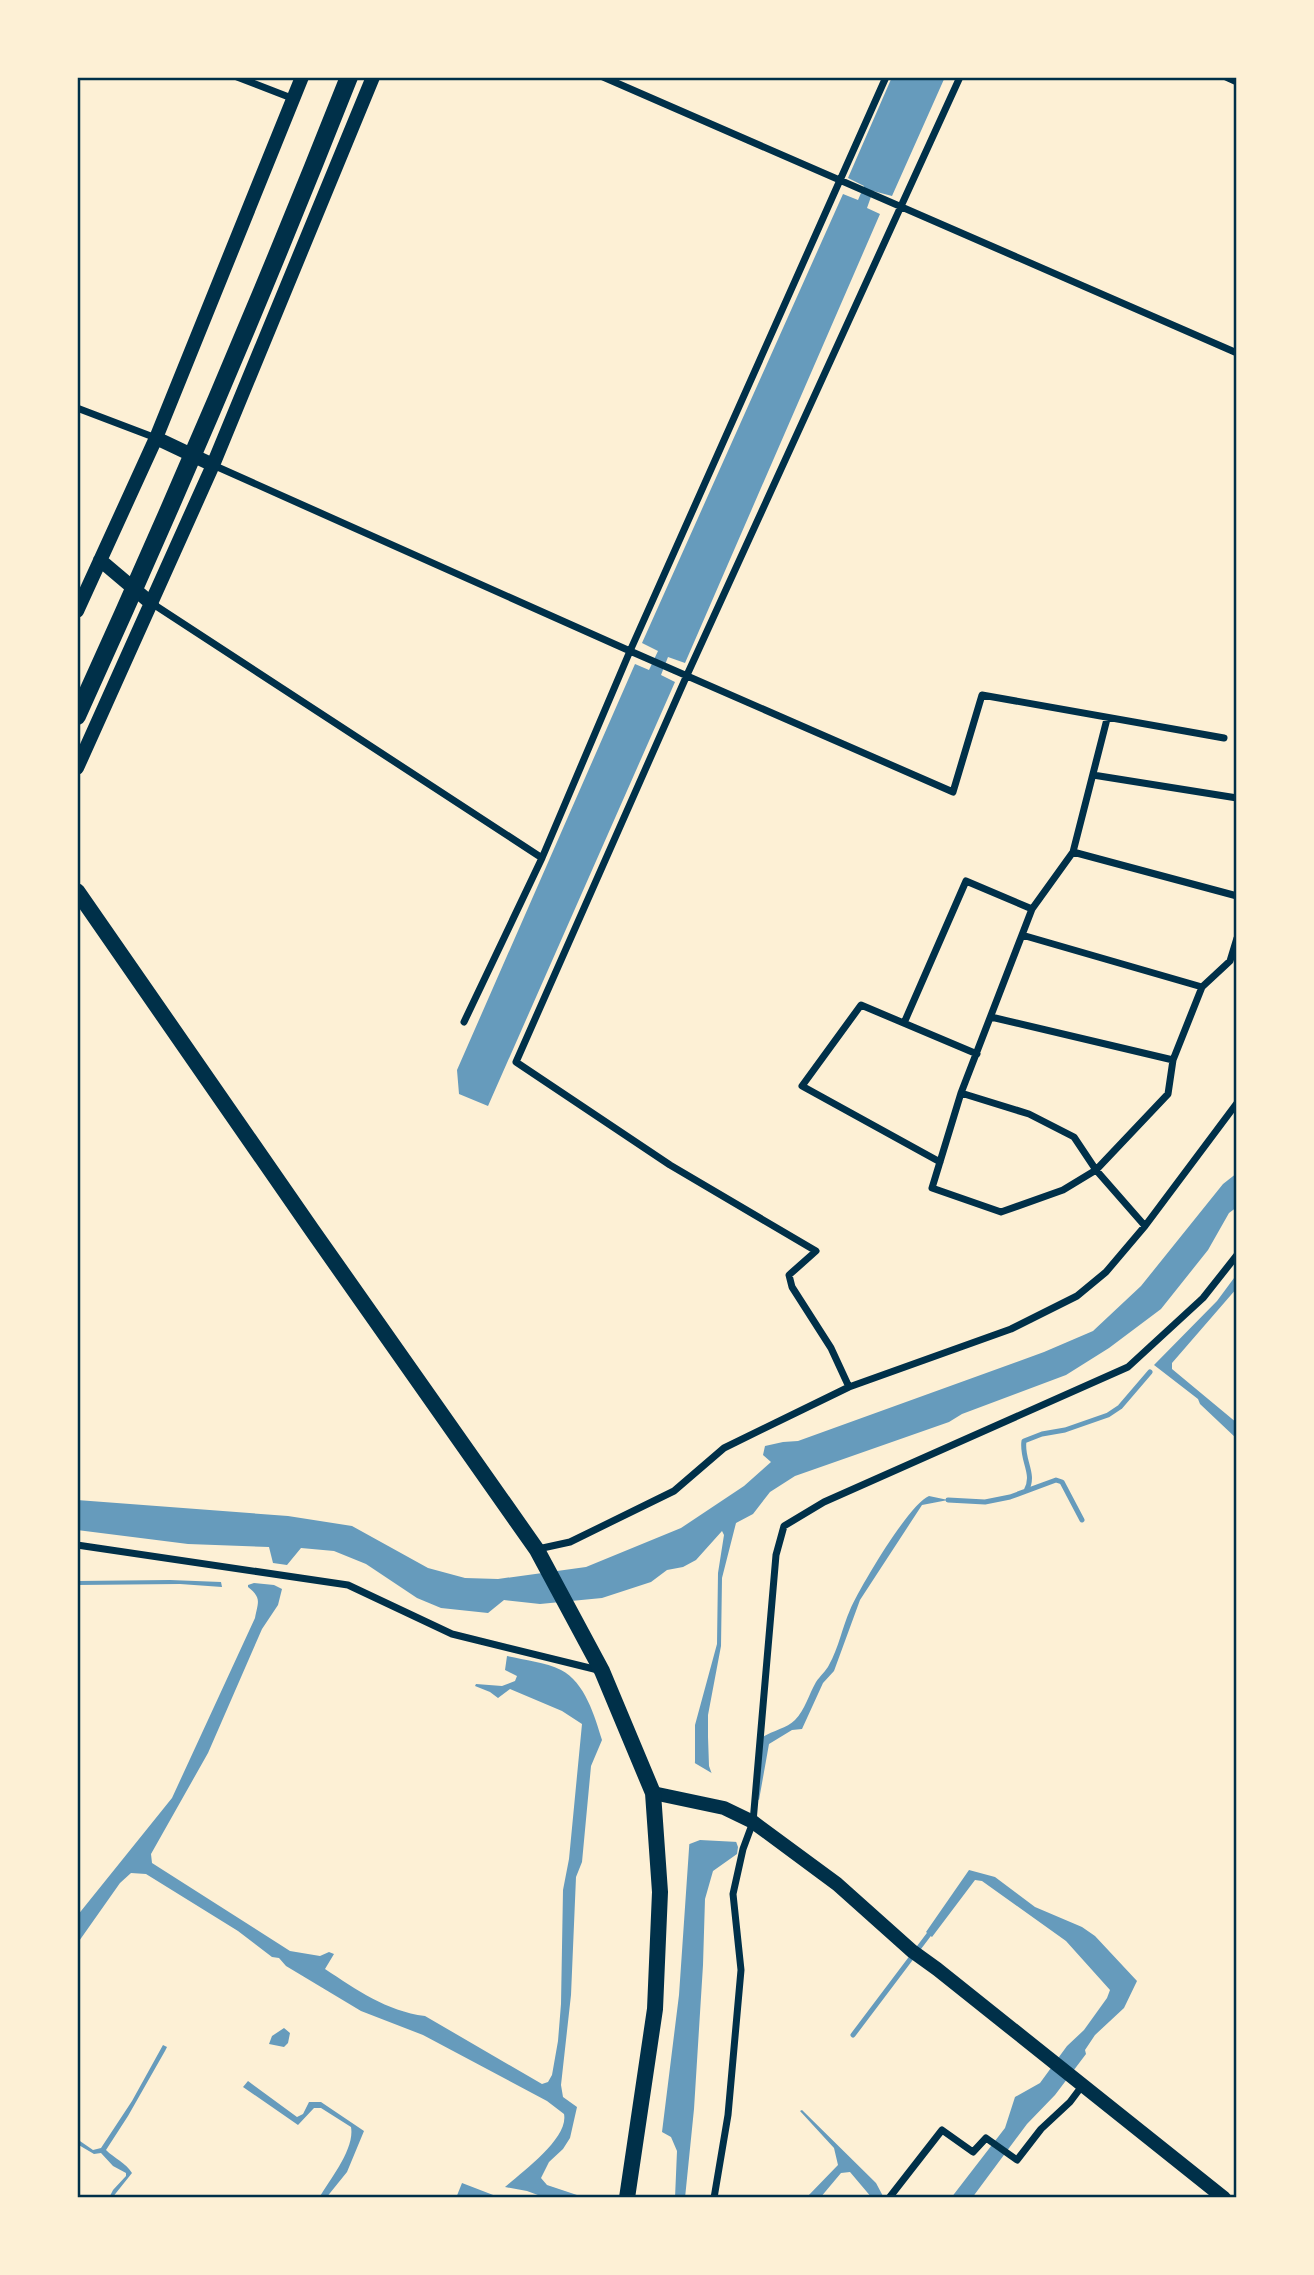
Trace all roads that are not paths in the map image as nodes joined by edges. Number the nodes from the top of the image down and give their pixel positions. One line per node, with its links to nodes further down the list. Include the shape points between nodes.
1 (237, 77): 10 (street)
2 (302, 77): 10 (main road)
3 (349, 77): 22 (highway, via 150,557)
4 (373, 77): 16 (main road)
5 (603, 77): 11 (street)
6 (886, 77): 11 (street)
7 (960, 77): 12 (street)
8 (1226, 77): 9 (street)
9 (1237, 82)
10 (294, 99): 15 (main road)
11 (840, 180): 12 (street); 20 (street)
12 (902, 207): 13 (street); 21 (street)
13 (1237, 353)
14 (77, 408): 15 (street)
15 (156, 438): 16 (main road); 17 (main road)
16 (214, 466): 18 (main road); 20 (street)
17 (100, 560): 18 (main road); 19 (main road)
18 (152, 604): 25 (main road); 29 (street)
19 (77, 611)
20 (630, 651): 21 (street); 29 (street)
21 (687, 675): 23 (street, via 953,792 982,695); 47 (street, via 516,1062 670,1165 816,1251 789,1275)
22 (77, 716)
23 (1107, 719): 24 (street); 26 (street)
24 (1224, 738)
25 (77, 768)
26 (1093, 775): 27 (street); 28 (street)
27 (1237, 798)
28 (1073, 852): 31 (street); 32 (street)
29 (542, 858): 37 (street)
30 (77, 891): 49 (highway)
31 (1237, 896)
32 (1032, 909): 33 (street); 38 (street, via 965,881)
33 (1022, 935): 35 (street); 36 (street)
34 (1237, 938): 35 (street, via 1230,961)
35 (1202, 987): 40 (street)
36 (990, 1017): 39 (street); 40 (street)
37 (464, 1022)
38 (904, 1023): 39 (street); 43 (street, via 861,1005 802,1086)
39 (976, 1054): 41 (street)
40 (1173, 1060): 44 (street, via 1168,1094)
41 (961, 1093): 43 (street); 44 (street, via 1029,1114 1074,1137)
42 (1237, 1103): 45 (street)
43 (940, 1162): 44 (street, via 932,1188 1001,1212 1063,1190)
44 (1096, 1170): 45 (street)
45 (1144, 1226): 47 (street, via 1106,1272 1077,1297 1011,1329)
46 (1237, 1255): 52 (street, via 1203,1298 1128,1367 824,1502 784,1526 776,1555)
47 (849, 1387): 49 (street, via 724,1448 674,1491 570,1542)
48 (77, 1545): 50 (street, via 348,1585 452,1634)
49 (537, 1549): 50 (highway)
50 (602, 1671): 51 (highway)
51 (653, 1793): 52 (main road, via 724,1808); 54 (highway, via 660,1892 656,2009)
52 (753, 1822): 53 (main road, via 837,1884 917,1955); 55 (street, via 733,1894 741,1970 728,2115)
53 (1077, 2081): 56 (street, via 1070,2102 1017,2160 986,2138 973,2152 942,2130); 57 (main road)
54 (626, 2198)
55 (714, 2198)
56 (888, 2198)
57 (1224, 2198)

